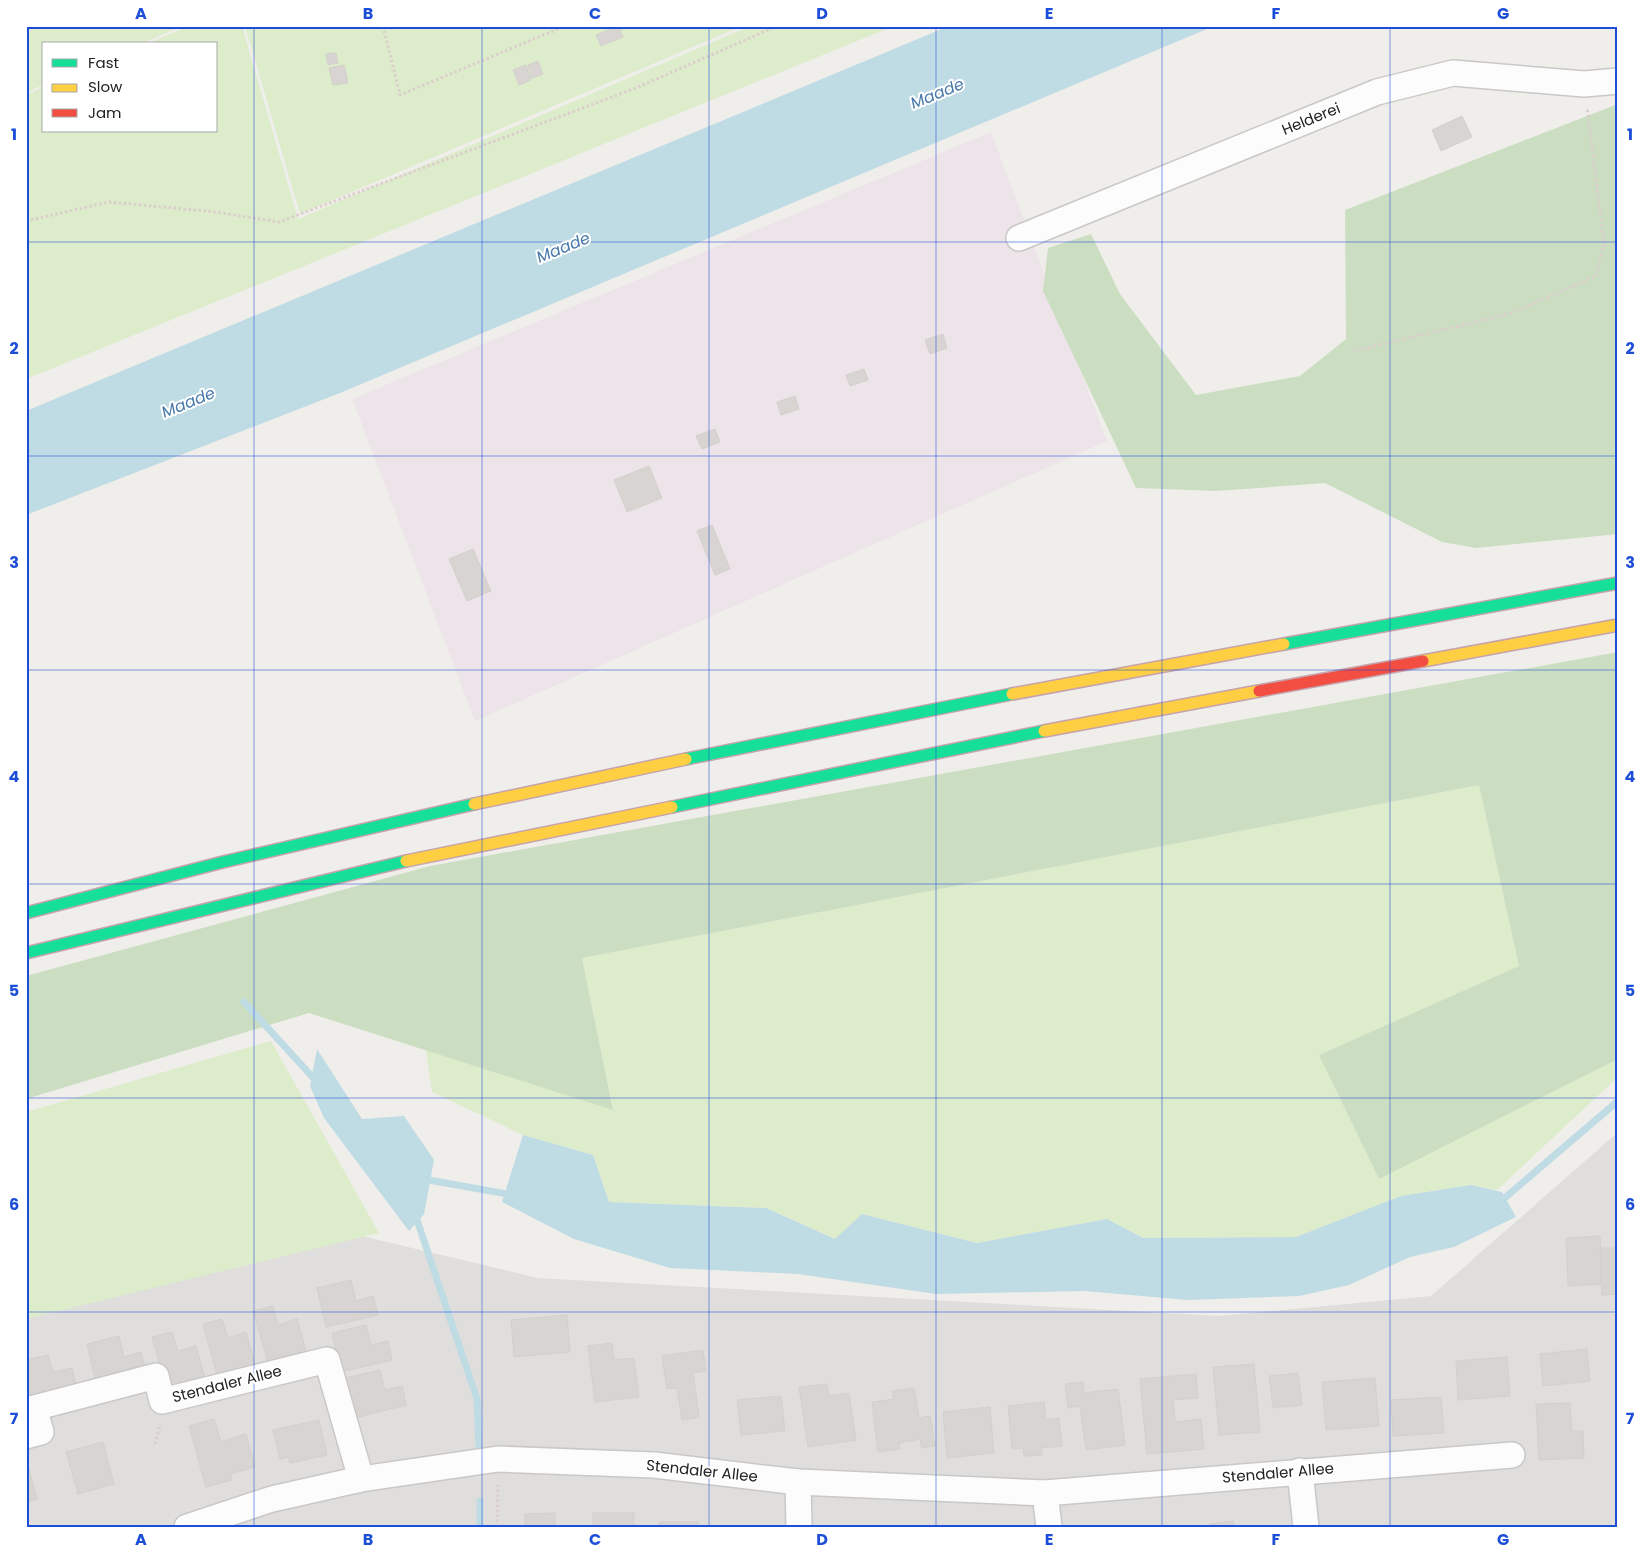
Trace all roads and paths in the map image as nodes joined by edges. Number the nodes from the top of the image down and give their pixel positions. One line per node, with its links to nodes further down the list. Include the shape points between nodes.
1 (382, 26): 2 (path, via 400,95)
2 (565, 26)
3 (777, 26): 6 (path, via 636,88 279,222 216,212 108,202)
4 (1618, 81): 5 (street, Helderei)
5 (1584, 84): 7 (street, Helderei, via 1453,73 1376,92); 8 (path, via 1604,242 1596,276 1512,313)
6 (26, 221)
7 (1019, 238)
8 (1354, 351)
9 (1618, 583): 11 (highway, via 1040,689 663,763 361,830)
10 (1618, 625): 12 (highway, via 1040,732 375,867)
11 (26, 914)
12 (26, 953)
13 (26, 1436): 17 (street, Stendaler Allee, via 40,1432 34,1408 96,1391 156,1376 162,1400 327,1360)
14 (1512, 1455): 16 (street, Stendaler Allee)
15 (498, 1458): 17 (street, Stendaler Allee); 18 (street, Stendaler Allee, via 654,1465); 21 (path)
16 (1300, 1471): 19 (street, Stendaler Allee); 24 (street)
17 (361, 1479): 20 (street, Stendaler Allee, via 272,1499)
18 (798, 1482): 19 (street, Stendaler Allee); 22 (street)
19 (1045, 1492): 23 (street)
20 (187, 1527)
21 (497, 1527)
22 (799, 1527)
23 (1048, 1527)
24 (1306, 1527)

